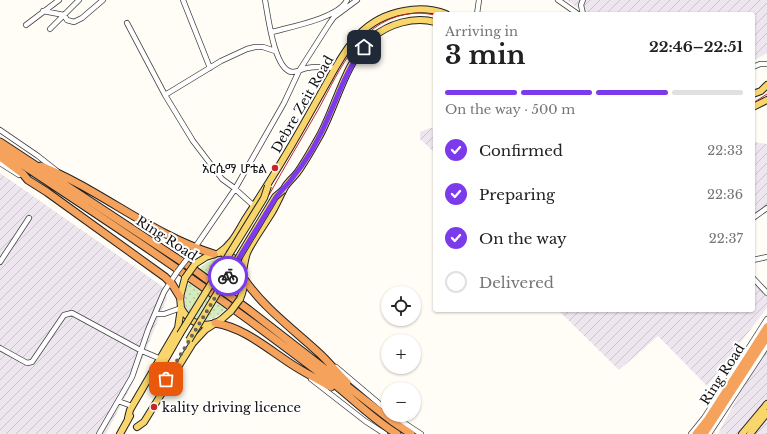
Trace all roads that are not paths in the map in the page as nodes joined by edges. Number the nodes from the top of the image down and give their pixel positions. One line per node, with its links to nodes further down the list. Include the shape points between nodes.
1 (59, 0): 11 (street)
2 (79, 0): 16 (street)
3 (104, 0): 16 (street, via 74,22 67,20)
4 (183, 0): 27 (street)
5 (265, 0): 23 (street)
6 (347, 0): 17 (street, via 345,5)
7 (357, 0): 18 (street)
8 (479, 0): 13 (street)
9 (558, 0): 14 (street)
10 (583, 0): 15 (street, via 580,5)
11 (43, 11): 16 (street); 21 (street)
12 (438, 12): 28 (main road, Debre Zeit Road, via 425,9 395,12 384,16 357,35)
13 (477, 12)
14 (579, 12)
15 (582, 12)
16 (64, 15): 22 (street)
17 (328, 16): 18 (street); 23 (street)
18 (334, 17): 29 (street)
19 (127, 22): 32 (street)
20 (433, 22): 45 (main road, Debre Zeit Road, via 420,20 402,23 372,38 352,64 320,136)
21 (26, 25)
22 (50, 29)
23 (272, 32): 24 (street)
24 (275, 51): 27 (street, via 255,47 230,56); 29 (street, via 288,70)
25 (767, 64): 26 (street)
26 (755, 66)
27 (210, 68): 32 (street)
28 (335, 68): 29 (street, via 316,67); 43 (main road, Debre Zeit Road)
29 (299, 71): 44 (street, via 284,103)
30 (767, 85): 31 (main road)
31 (755, 93)
32 (165, 95): 44 (street, via 205,158 222,179)
33 (767, 100): 34 (main road)
34 (755, 106)
35 (0, 130): 41 (street)
36 (0, 142): 39 (highway, Ring Road)
37 (0, 150): 73 (highway, Ring Road, via 245,317)
38 (0, 157): 42 (highway)
39 (29, 161): 41 (highway); 77 (highway, Ring Road, via 190,267)
40 (0, 163): 42 (street)
41 (64, 176): 50 (highway)
42 (28, 180): 57 (highway)
43 (268, 186): 46 (main road); 79 (main road, bridge, via 264,198)
44 (235, 189): 46 (street); 50 (street)
45 (283, 190): 55 (main road, via 246,254); 81 (main road, bridge, via 276,197)
46 (254, 206): 51 (main road, via 231,244)
47 (767, 208): 48 (street)
48 (755, 217)
49 (29, 218): 54 (street)
50 (194, 248): 51 (highway); 57 (street, bridge)
51 (216, 253): 55 (main road, via 233,257 238,261); 59 (main road, bridge, via 195,264 185,278)
52 (767, 257): 53 (street)
53 (755, 260)
54 (0, 262)
55 (243, 275): 63 (main road, bridge, via 244,286 240,299 231,311); 69 (highway, via 260,300)
56 (755, 280): 58 (street)
57 (170, 282): 59 (highway); 61 (street)
58 (767, 293)
59 (180, 297): 60 (main road)
60 (181, 308): 61 (street, via 164,314); 63 (main road, via 194,322 207,325); 70 (main road, via 178,328)
61 (155, 314): 68 (street)
62 (767, 319): 89 (street, via 704,418)
63 (215, 323): 71 (highway, via 241,331); 81 (main road, via 193,343 144,422)
64 (767, 327): 90 (highway, Ring Road)
65 (767, 337): 91 (highway, Ring Road)
66 (767, 346): 92 (street)
67 (0, 348): 68 (street, via 26,363 32,362 64,315 72,313)
68 (142, 350): 70 (street); 72 (street, via 132,377)
69 (321, 354): 76 (street); 77 (highway, via 336,372)
70 (161, 359): 75 (main road)
71 (296, 367): 73 (highway); 85 (street)
72 (118, 401): 75 (street); 82 (street)
73 (357, 403): 86 (highway, Ring Road)
74 (767, 404): 93 (main road)
75 (132, 406): 79 (main road)
76 (381, 406)
77 (376, 409): 87 (highway, Ring Road)
78 (767, 413): 94 (main road)
79 (128, 418): 83 (main road)
80 (403, 422): 88 (street)
81 (137, 427): 84 (main road)
82 (100, 434)
83 (120, 434)
84 (133, 434)
85 (385, 434)
86 (397, 434)
87 (411, 434)
88 (421, 434)
89 (690, 434)
90 (696, 434)
91 (704, 434)
92 (709, 434)
93 (742, 434)
94 (750, 434)

